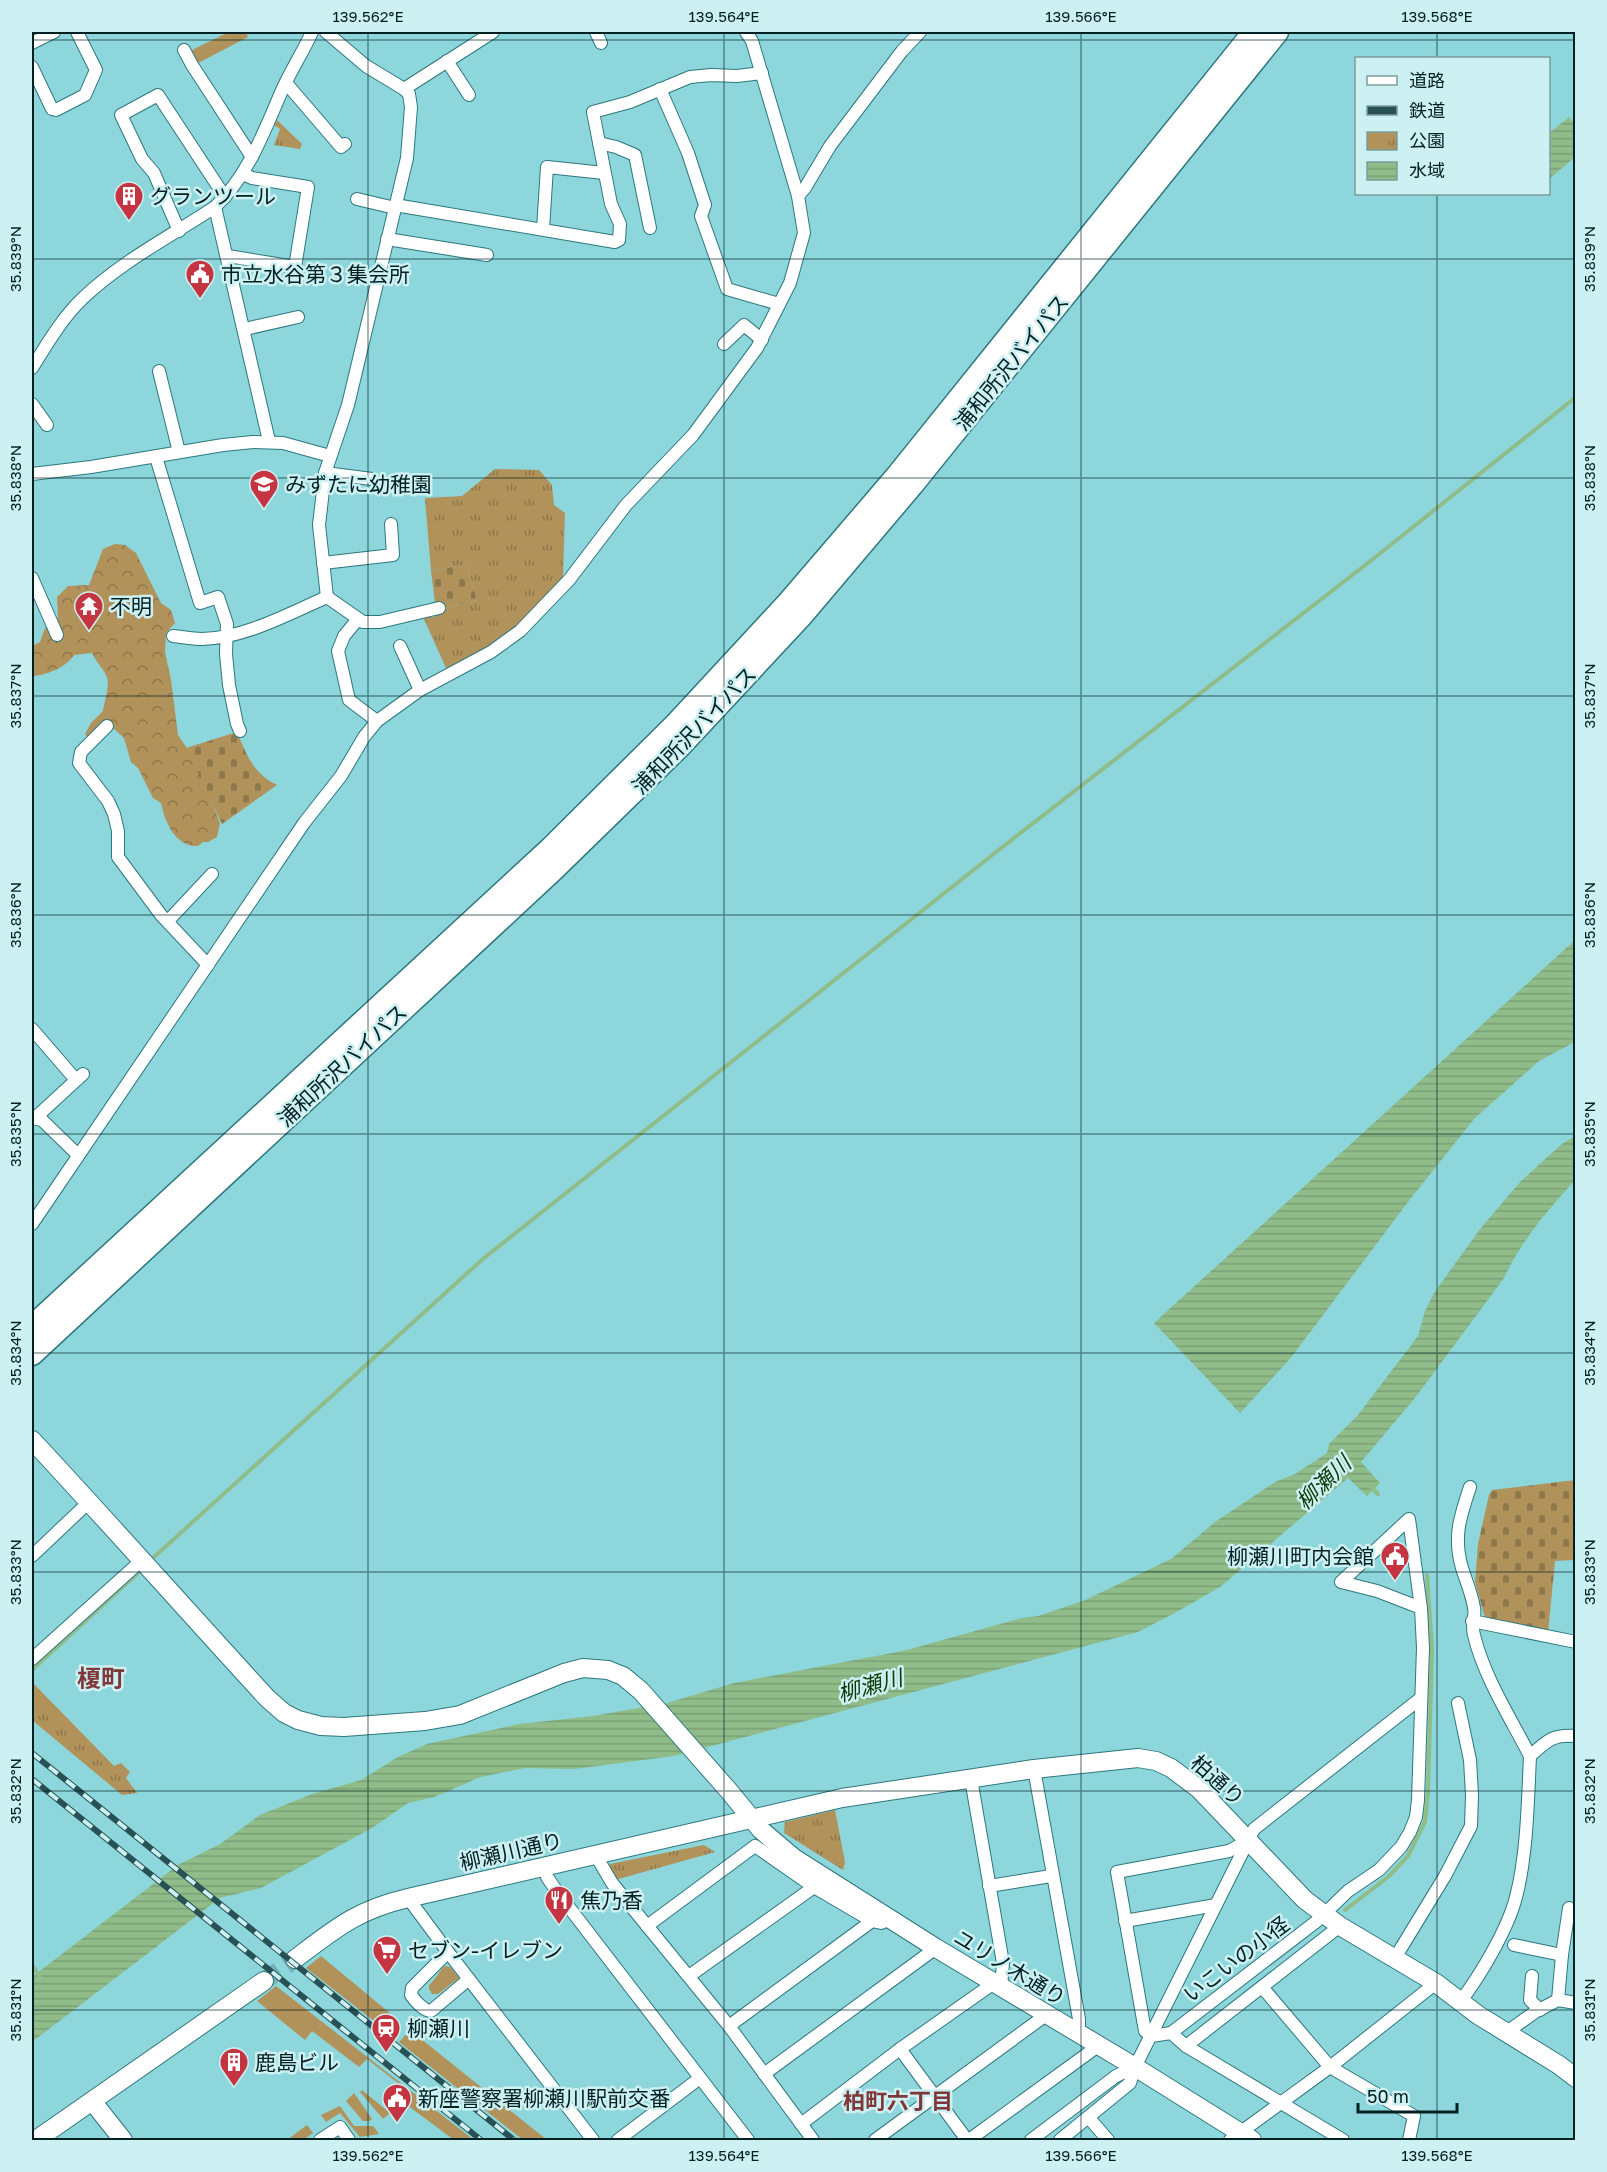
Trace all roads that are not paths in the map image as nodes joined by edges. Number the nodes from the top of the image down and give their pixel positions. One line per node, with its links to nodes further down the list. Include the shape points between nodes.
1 (52, 32): 11 (street)
2 (77, 32): 15 (street, via 96,70 85,95 52,109)
3 (312, 32): 17 (street)
4 (326, 32): 18 (street, via 366,66)
5 (493, 32): 14 (street)
6 (596, 32): 12 (street)
7 (746, 32): 16 (street)
8 (920, 32): 26 (street, via 830,146)
9 (1254, 32): 74 (highway, 浦和所沢バイパス, via 897,476 685,715 549,850)
10 (1277, 32): 75 (highway, 浦和所沢バイパス, via 904,494 802,615 680,746 555,868)
11 (32, 43)
12 (601, 43)
13 (184, 50): 23 (street)
14 (447, 61): 18 (street); 20 (street)
15 (32, 67)
16 (762, 73): 19 (street, via 690,77); 26 (street)
17 (286, 83): 22 (street, via 341,147); 23 (street)
18 (404, 89): 30 (street, via 411,107 406,158)
19 (660, 89): 21 (street, via 593,112); 37 (street, via 688,153 705,205 701,216 727,289)
20 (469, 95)
21 (599, 143): 24 (street); 31 (street, via 635,155)
22 (345, 144)
23 (252, 157): 25 (street)
24 (604, 173): 32 (street, via 547,167); 32 (street, via 620,224 619,240)
25 (243, 174): 27 (street); 36 (street, via 308,187 295,267)
26 (798, 196): 37 (street, via 804,233 790,283)
27 (225, 197): 29 (street); 33 (street, via 158,95 121,114 142,159 154,173)
28 (357, 199): 30 (street)
29 (216, 207): 33 (street); 36 (street)
30 (395, 207): 32 (street); 34 (street)
31 (650, 228)
32 (543, 229)
33 (179, 231): 42 (street, via 116,270 82,299)
34 (387, 239): 35 (street); 48 (street, via 348,405)
35 (487, 255)
36 (228, 256): 39 (street)
37 (779, 304): 40 (street)
38 (298, 317): 39 (street)
39 (244, 329): 46 (street)
40 (762, 340): 41 (street, via 744,325); 63 (street, via 693,435 626,505 569,580 520,632)
41 (724, 344)
42 (32, 368)
43 (159, 371): 47 (street)
44 (32, 404): 45 (street)
45 (47, 425)
46 (270, 441): 47 (street); 48 (street)
47 (180, 452): 49 (street)
48 (330, 456): 50 (street)
49 (156, 457): 51 (street); 61 (street, via 200,603 218,597)
50 (326, 472): 52 (street); 54 (street, via 319,519)
51 (32, 474)
52 (372, 479)
53 (391, 524): 54 (street, via 393,555)
54 (323, 563): 56 (street)
55 (32, 578): 59 (street)
56 (327, 597): 58 (street); 61 (street)
57 (439, 608): 58 (street, via 380,622)
58 (358, 619): 64 (street, via 338,651 349,700)
59 (57, 635)
60 (173, 636): 61 (street)
61 (227, 636): 66 (street, via 229,685)
62 (400, 646): 63 (street)
63 (420, 690): 64 (street)
64 (377, 721): 69 (street)
65 (107, 726): 68 (street, via 81,753 79,763 114,814 118,857)
66 (240, 731)
67 (212, 873): 68 (street)
68 (168, 921): 69 (street)
69 (208, 965): 72 (street)
70 (32, 1029): 71 (street, via 80,1077)
71 (33, 1118): 72 (street, via 42,1120)
72 (78, 1155): 73 (street)
73 (32, 1224)
74 (32, 1327)
75 (32, 1354)
76 (34, 1449): 78 (street, ユリノ木通り)
77 (1470, 1487): 82 (street, via 1457,1543 1475,1610)
78 (90, 1502): 79 (street); 80 (street, ユリノ木通り)
79 (32, 1556)
80 (141, 1561): 84 (street); 91 (street, ユリノ木通り, via 277,1707 290,1716 313,1724 344,1727 444,1718 564,1673 600,1668 623,1676 641,1691)
81 (1421, 1608): 81 (street, いこいの小径, via 1341,1582 1409,1519); 85 (street, いこいの小径)
82 (1472, 1621): 83 (street); 88 (street, via 1487,1672)
83 (1575, 1642)
84 (32, 1659)
85 (1422, 1698): 92 (street, via 1254,1829); 101 (street, いこいの小径, via 1418,1800 1410,1832 1379,1870 1348,1892)
86 (1458, 1703): 111 (street, via 1470,1760 1471,1826)
87 (1575, 1736): 88 (street, via 1560,1735)
88 (1530, 1756): 121 (street, via 1516,1899 1477,1980)
89 (1034, 1769): 90 (street, 柏通り); 92 (street, 柏通り, via 1119,1759 1156,1761 1183,1775); 95 (street)
90 (971, 1779): 91 (street, 柏通り, via 842,1798); 96 (street)
91 (752, 1820): 93 (street, 柳瀬川通り); 102 (street, ユリノ木通り, via 794,1858)
92 (1248, 1840): 99 (street); 101 (street, 柏通り); 104 (street, via 1229,1851 1117,1872)
93 (595, 1854): 94 (street, 柳瀬川通り); 105 (street, via 608,1879)
94 (545, 1866): 98 (street, 柳瀬川通り); 136 (street, via 558,1893)
95 (1051, 1876): 96 (street); 128 (street)
96 (989, 1886): 118 (street, via 1003,1963)
97 (814, 1887): 103 (street); 105 (street, via 755,1846); 113 (street)
98 (408, 1898): 109 (street); 112 (street, 柳瀬川通り, via 355,1916)
99 (1216, 1905): 104 (street); 129 (street)
100 (1569, 1908): 110 (street)
101 (1325, 1916): 106 (street, 柏通り); 127 (street, いこいの小径)
102 (891, 1919): 103 (street, via 882,1923); 108 (street, ユリノ木通り)
103 (872, 1921): 125 (street)
104 (1125, 1921): 129 (street, via 1145,2031)
105 (647, 1926): 113 (street)
106 (1340, 1926): 111 (street, 柏通り); 119 (street)
107 (1514, 1945): 110 (street)
108 (936, 1948): 118 (street, ユリノ木通り); 135 (street)
109 (448, 1952): 115 (street); 115 (street, via 412,1988 413,1998 431,2011)
110 (1562, 1955): 120 (street)
111 (1395, 1958): 117 (street, 柏通り)
112 (295, 1959)
113 (689, 1976): 125 (street)
114 (1532, 1976): 123 (street, via 1530,2000)
115 (469, 1979): 148 (street)
116 (264, 1981): 139 (street)
117 (1436, 1983): 121 (street, 柏通り); 134 (street)
118 (998, 1985): 124 (street, ユリノ木通り); 132 (street)
119 (1262, 1987): 131 (street); 134 (street)
120 (1558, 2000): 122 (street); 123 (street)
121 (1460, 2002): 126 (street, 柏通り)
122 (1575, 2003)
123 (1540, 2010): 126 (street)
124 (1046, 2015): 128 (street, ユリノ木通り); 138 (street)
125 (729, 2026): 135 (street)
126 (1507, 2032): 137 (street, 柏通り)
127 (1171, 2034): 129 (street); 131 (street)
128 (1079, 2035): 130 (street, ユリノ木通り)
129 (1151, 2036): 133 (street)
130 (1098, 2046): 133 (street, ユリノ木通り); 153 (street)
131 (1186, 2046): 140 (street)
132 (900, 2049): 138 (street); 142 (street)
133 (1136, 2067): 141 (street, via 1130,2083); 143 (street, ユリノ木通り); 154 (street, via 1116,2076)
134 (1330, 2067): 140 (street); 158 (street, via 1414,2116)
135 (764, 2074): 142 (street)
136 (700, 2078): 149 (street); 150 (street)
137 (1575, 2078)
138 (935, 2097): 152 (street); 153 (street)
139 (92, 2101): 144 (street); 145 (street)
140 (1280, 2103): 143 (street); 157 (street)
141 (1089, 2118): 155 (street); 156 (street)
142 (801, 2124): 151 (street)
143 (1241, 2138)
144 (36, 2140)
145 (123, 2140)
146 (320, 2140): 147 (street, via 340,2127)
147 (349, 2140)
148 (593, 2140)
149 (618, 2140)
150 (748, 2140)
151 (813, 2140)
152 (875, 2140)
153 (968, 2140)
154 (1031, 2140)
155 (1060, 2140)
156 (1108, 2140)
157 (1343, 2140)
158 (1409, 2140)

